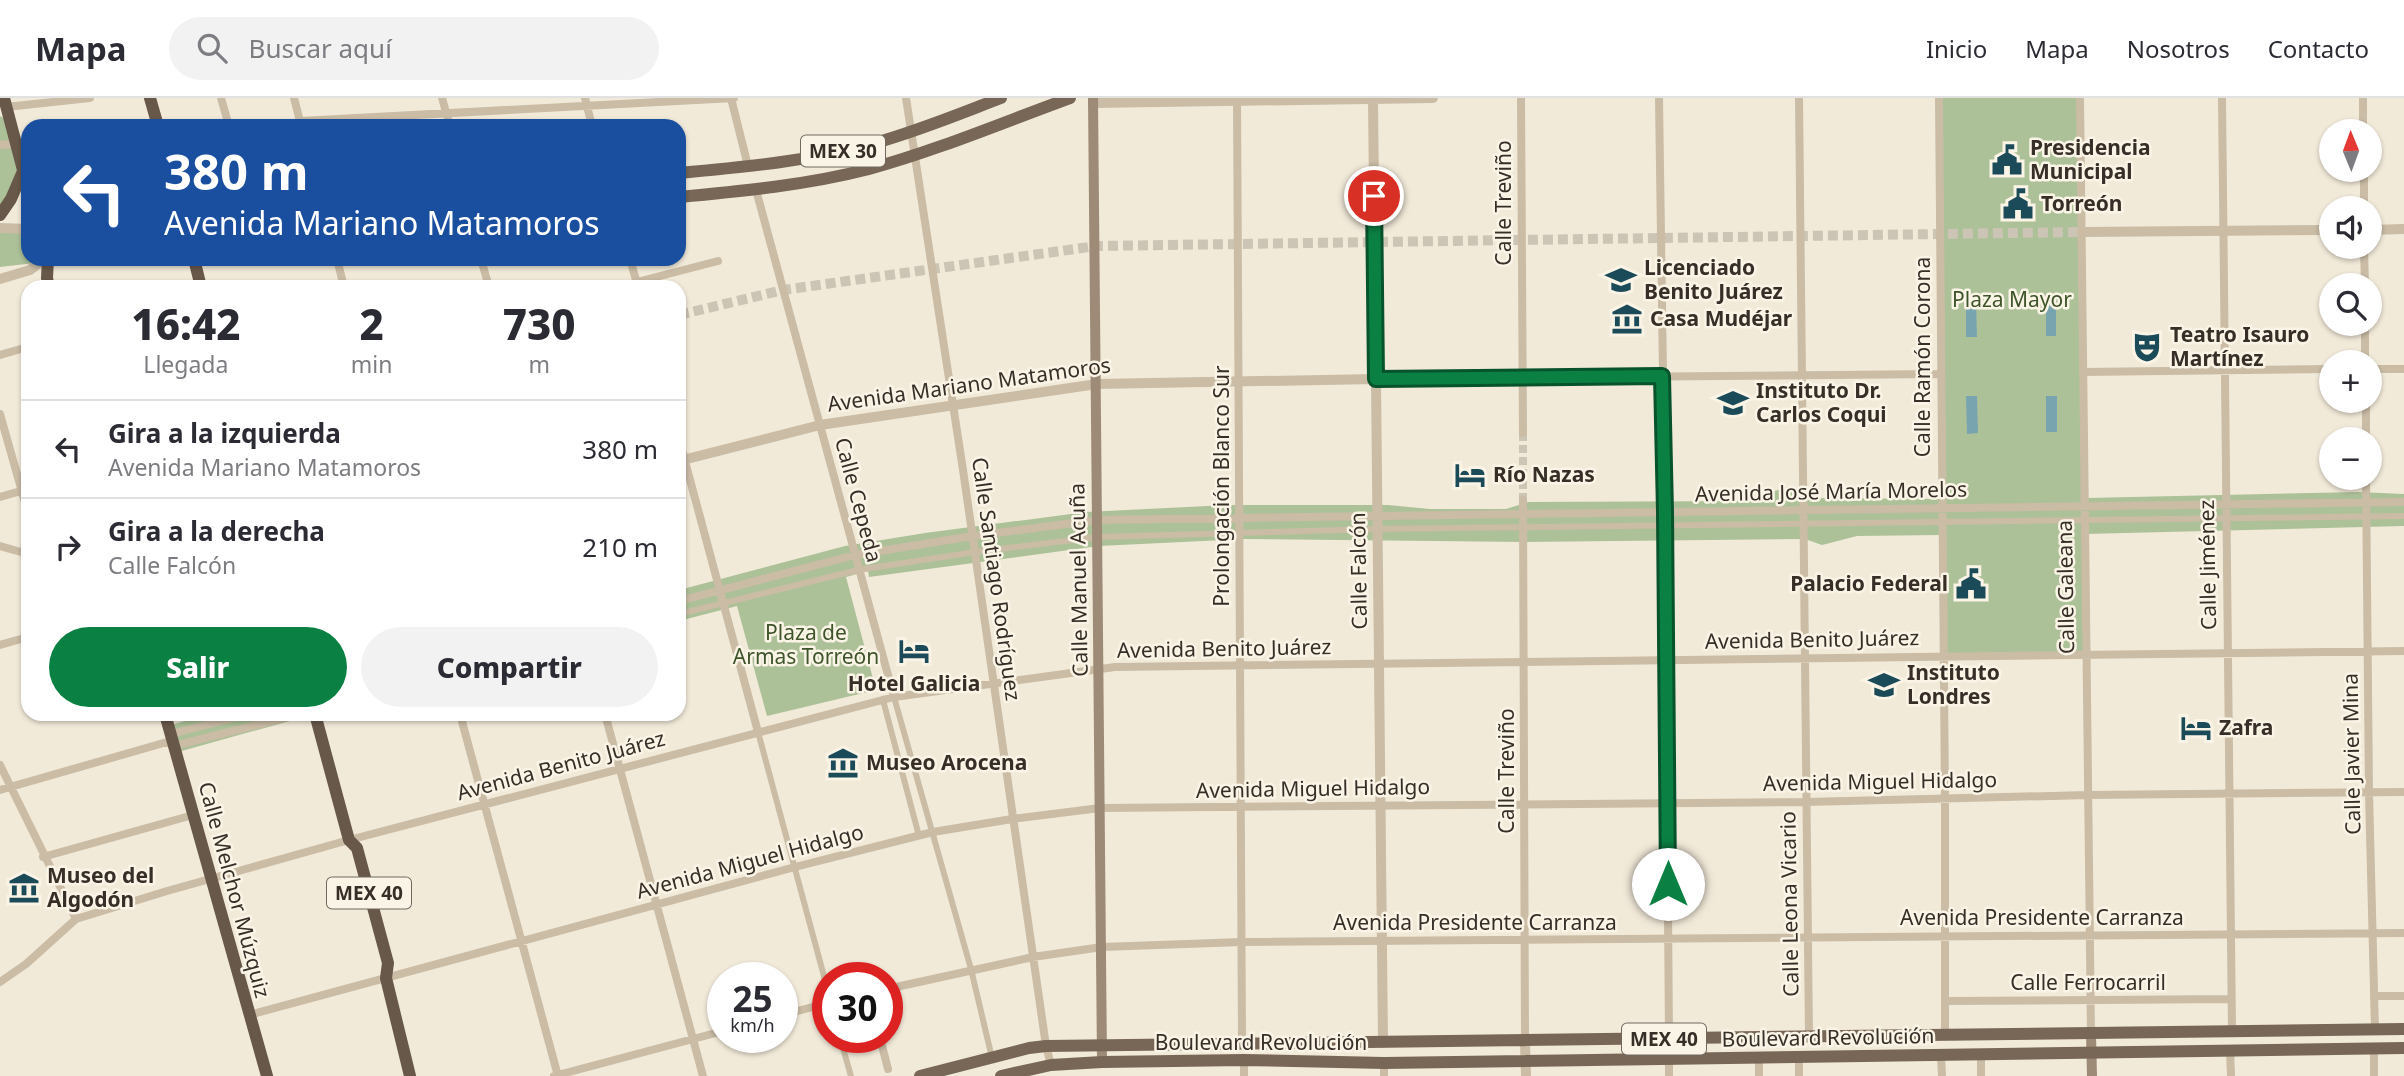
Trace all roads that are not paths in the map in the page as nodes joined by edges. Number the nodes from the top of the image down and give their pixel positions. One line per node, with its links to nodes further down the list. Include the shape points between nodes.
1 (90, 98): 22 (street)
2 (149, 98): 24 (highway)
3 (221, 98): 25 (street)
4 (293, 98): 26 (street)
5 (442, 98): 23 (street)
6 (732, 98): 21 (street); 35 (street)
7 (906, 98): 31 (street, Calle Santiago Rodríguez)
8 (1001, 98): 31 (main road, MEX 30)
9 (1070, 98): 34 (main road, MEX 30)
10 (1373, 98): 11 (street); 19 (street); 63 (street, Calle Falcón)
11 (1433, 98)
12 (1521, 98): 62 (street, Calle Treviño)
13 (1659, 98): 61 (street)
14 (1799, 98): 60 (street, Calle Leona Vicario)
15 (1939, 98): 59 (street, Calle Ramón Corona)
16 (2080, 98): 47 (street, Calle Galeana)
17 (2222, 98): 46 (street, Calle Jiménez)
18 (2363, 98): 30 (street)
19 (1237, 99): 20 (street); 64 (street, Prolongación Blanco Sur)
20 (1093, 100): 65 (main road, Calle Manuel Acuña)
21 (586, 102): 23 (street); 29 (street)
22 (5, 110): 33 (highway)
23 (446, 113): 27 (street); 28 (street)
24 (156, 119)
25 (227, 119)
26 (300, 119)
27 (359, 119)
28 (448, 119)
29 (590, 119)
30 (2363, 119)
31 (911, 132): 34 (street, Calle Santiago Rodríguez); 35 (main road, MEX 30, via 840,152)
32 (0, 145): 33 (street)
33 (21, 148)
34 (915, 156): 38 (main road, MEX 30, via 811,182); 66 (street, Calle Santiago Rodríguez)
35 (748, 166): 36 (main road, MEX 30)
36 (686, 172)
37 (21, 175): 40 (highway)
38 (756, 190): 39 (main road, MEX 30); 68 (street, Calle Cepeda)
39 (686, 196)
40 (0, 215)
41 (0, 228): 42 (street)
42 (21, 229)
43 (2404, 229): 45 (street)
44 (2319, 230): 46 (street)
45 (2382, 230)
46 (2223, 231): 47 (street); 57 (street, Calle Jiménez)
47 (2082, 232): 58 (street, Calle Galeana)
48 (718, 261): 51 (street)
49 (36, 266): 50 (street)
50 (0, 279)
51 (654, 280)
52 (21, 349): 53 (street)
53 (0, 355)
54 (2319, 369): 57 (street)
55 (2382, 369): 56 (street)
56 (2404, 369)
57 (2224, 370): 58 (street); 79 (street, Calle Jiménez)
58 (2083, 372): 80 (street, Calle Galeana)
59 (1941, 373): 60 (street, Avenida Mariano Matamoros); 81 (street, Calle Ramón Corona)
60 (1802, 375): 61 (street, Avenida Mariano Matamoros); 82 (street, Calle Leona Vicario)
61 (1662, 376): 62 (street, Avenida Mariano Matamoros); 83 (street)
62 (1522, 377): 63 (street, Avenida Mariano Matamoros); 69 (street, Calle Treviño)
63 (1376, 379): 64 (street, Avenida Mariano Matamoros); 86 (street, Calle Falcón)
64 (1238, 380): 65 (street, Avenida Mariano Matamoros); 85 (street, Prolongación Blanco Sur)
65 (1097, 384): 66 (street, Avenida Mariano Matamoros); 90 (main road, Calle Manuel Acuña)
66 (953, 404): 68 (street, Avenida Mariano Matamoros); 98 (street, Calle Santiago Rodríguez)
67 (0, 414): 72 (street)
68 (820, 425): 70 (street, Avenida Mariano Matamoros); 103 (street, Calle Cepeda)
69 (1523, 433)
70 (686, 459)
71 (686, 474): 105 (street)
72 (21, 478)
73 (2366, 490): 78 (street, Calle Javier Mina)
74 (21, 491): 75 (street)
75 (0, 496)
76 (1523, 500): 84 (street, Calle Treviño)
77 (2404, 502): 78 (street, Avenida José María Morelos)
78 (2367, 503): 79 (street, Avenida José María Morelos); 87 (street, Calle Javier Mina)
79 (2225, 504): 80 (street, Avenida José María Morelos); 89 (street, Calle Jiménez)
80 (2085, 505): 81 (street, Avenida José María Morelos); 91 (street, Calle Galeana)
81 (1942, 508): 82 (street, Avenida José María Morelos); 92 (street, Calle Ramón Corona)
82 (1803, 510): 83 (street, Avenida José María Morelos); 93 (street, Calle Leona Vicario)
83 (1665, 512): 84 (street, Avenida José María Morelos); 94 (street)
84 (1523, 514): 86 (street, Avenida José María Morelos); 95 (street, Calle Treviño)
85 (1239, 516): 86 (street, Avenida José María Morelos); 90 (street, Avenida José María Morelos); 97 (street, Prolongación Blanco Sur)
86 (1378, 516): 96 (street, Calle Falcón)
87 (2367, 516): 88 (street, Avenida José María Morelos); 89 (street, Avenida José María Morelos); 112 (street, Calle Javier Mina)
88 (2404, 516)
89 (2225, 518): 91 (street, Avenida José María Morelos); 113 (street, Calle Jiménez)
90 (1097, 520): 98 (street, Avenida José María Morelos); 99 (main road, Calle Manuel Acuña)
91 (2085, 520): 92 (street, Avenida José María Morelos); 114 (street, Calle Galeana)
92 (1942, 522): 93 (street, Avenida José María Morelos); 115 (street, Calle Ramón Corona)
93 (1804, 524): 94 (street, Avenida José María Morelos); 116 (street, Calle Leona Vicario)
94 (1666, 525): 95 (street, Avenida José María Morelos); 117 (street)
95 (1523, 527): 96 (street, Avenida José María Morelos); 118 (street, Calle Treviño)
96 (1378, 529): 97 (street, Avenida José María Morelos); 119 (street, Calle Falcón)
97 (1239, 532): 99 (street, Avenida José María Morelos); 120 (street, Prolongación Blanco Sur)
98 (973, 536): 102 (street, Calle Santiago Rodríguez); 103 (street, Avenida José María Morelos)
99 (1097, 537): 102 (street, Avenida José María Morelos); 121 (main road, Calle Manuel Acuña)
100 (0, 546): 101 (street)
101 (21, 552)
102 (975, 552): 104 (street, Avenida José María Morelos); 122 (street, Calle Santiago Rodríguez)
103 (855, 555): 104 (street, Calle Cepeda); 105 (street, Avenida José María Morelos)
104 (859, 570): 107 (street, Avenida José María Morelos); 123 (street, Calle Cepeda)
105 (720, 590): 106 (street, Avenida José María Morelos); 107 (street)
106 (686, 599)
107 (723, 602): 108 (street, Avenida José María Morelos); 131 (street)
108 (686, 612)
109 (21, 639): 110 (street)
110 (0, 645)
111 (2404, 651): 112 (street, Avenida Benito Juárez)
112 (2368, 652): 113 (street, Avenida Benito Juárez); 137 (street, Calle Javier Mina)
113 (2227, 653): 114 (street, Avenida Benito Juárez); 139 (street, Calle Jiménez)
114 (2086, 654): 115 (street, Avenida Benito Juárez); 140 (street, Calle Galeana)
115 (1942, 656): 116 (street, Avenida Benito Juárez); 141 (street, Calle Ramón Corona)
116 (1805, 658): 117 (street, Avenida Benito Juárez); 143 (street, Calle Leona Vicario)
117 (1667, 660): 118 (street, Avenida Benito Juárez); 142 (street)
118 (1524, 661): 119 (street, Avenida Benito Juárez); 145 (street, Calle Treviño)
119 (1380, 663): 120 (street, Avenida Benito Juárez); 146 (street, Calle Falcón)
120 (1240, 667): 121 (street, Avenida Benito Juárez); 147 (street, Prolongación Blanco Sur)
121 (1099, 669): 122 (street, Avenida Benito Juárez); 148 (main road, Calle Manuel Acuña)
122 (993, 683): 123 (street, Avenida Benito Juárez); 150 (street, Calle Santiago Rodríguez)
123 (894, 697): 124 (street, Avenida Benito Juárez); 151 (street)
124 (883, 700): 131 (street, Avenida Benito Juárez); 152 (street)
125 (167, 721): 132 (highway, Calle Melchor Múzquiz)
126 (228, 721): 132 (street)
127 (267, 721): 132 (street)
128 (317, 721): 153 (highway, MEX 40)
129 (462, 721): 144 (street)
130 (607, 721): 134 (street)
131 (758, 732): 134 (street, Avenida Benito Juárez); 155 (street)
132 (171, 741): 135 (street); 149 (highway, Calle Melchor Múzquiz)
133 (0, 765): 135 (street)
134 (620, 769): 144 (street, Avenida Benito Juárez); 157 (street)
135 (10, 787): 136 (street); 154 (street)
136 (0, 790)
137 (2369, 792): 138 (street, Avenida Miguel Hidalgo); 139 (street, Avenida Miguel Hidalgo); 159 (street, Calle Javier Mina)
138 (2404, 792)
139 (2228, 794): 140 (street, Avenida Miguel Hidalgo); 161 (street, Calle Jiménez)
140 (2088, 795): 141 (street, Avenida Miguel Hidalgo); 162 (street, Calle Galeana)
141 (1945, 799): 143 (street, Avenida Miguel Hidalgo); 163 (street, Calle Ramón Corona)
142 (1668, 802): 143 (street, Avenida Miguel Hidalgo); 145 (street, Avenida Miguel Hidalgo); 165 (street)
143 (1807, 802): 164 (street, Calle Leona Vicario)
144 (485, 804): 153 (street, Avenida Benito Juárez); 167 (street)
145 (1524, 804): 146 (street, Avenida Miguel Hidalgo); 166 (street, Calle Treviño)
146 (1381, 805): 147 (street, Avenida Miguel Hidalgo); 168 (street, Calle Falcón)
147 (1241, 807): 148 (street, Avenida Miguel Hidalgo); 169 (street, Prolongación Blanco Sur)
148 (1100, 808): 150 (street, Avenida Miguel Hidalgo); 170 (main road, Calle Manuel Acuña)
149 (193, 815): 154 (street); 156 (highway, Calle Melchor Múzquiz)
150 (1012, 819): 151 (street, Avenida Miguel Hidalgo); 171 (street, Calle Santiago Rodríguez)
151 (933, 832): 152 (street, Avenida Miguel Hidalgo); 173 (street)
152 (919, 836): 155 (street, Avenida Miguel Hidalgo)
153 (349, 840): 156 (street, Avenida Benito Juárez); 174 (highway, MEX 40, via 356,848 388,963)
154 (43, 857): 158 (street)
155 (795, 867): 157 (street, Avenida Miguel Hidalgo); 172 (street)
156 (211, 879): 158 (street, Avenida Benito Juárez); 182 (highway, Calle Melchor Múzquiz)
157 (657, 904): 167 (street, Avenida Miguel Hidalgo); 190 (street)
158 (76, 919): 175 (street)
159 (2372, 933): 160 (street, Avenida Presidente Carranza); 161 (street, Avenida Presidente Carranza); 177 (street, Calle Javier Mina)
160 (2404, 933)
161 (2230, 934): 162 (street, Avenida Presidente Carranza); 179 (street, Calle Jiménez)
162 (2090, 935): 163 (street, Avenida Presidente Carranza); 180 (street, Calle Galeana)
163 (1945, 936): 164 (street, Avenida Presidente Carranza); 181 (street, Calle Ramón Corona)
164 (1809, 937): 165 (street, Avenida Presidente Carranza); 189 (street, Calle Leona Vicario)
165 (1669, 939): 166 (street, Avenida Presidente Carranza); 191 (street)
166 (1526, 940): 168 (street, Avenida Presidente Carranza); 192 (street, Calle Treviño)
167 (522, 941): 174 (street, Avenida Miguel Hidalgo); 217 (street)
168 (1384, 941): 169 (street, Avenida Presidente Carranza); 194 (street, Calle Falcón)
169 (1242, 942): 170 (street, Avenida Presidente Carranza); 193 (street, Prolongación Blanco Sur)
170 (1101, 947): 171 (street, Avenida Presidente Carranza); 195 (main road, Calle Manuel Acuña)
171 (1033, 957): 173 (street, Avenida Presidente Carranza); 196 (street, Calle Santiago Rodríguez)
172 (820, 962)
173 (971, 969): 176 (street, Avenida Presidente Carranza); 205 (street)
174 (386, 978): 182 (street, Avenida Miguel Hidalgo); 216 (highway, MEX 40)
175 (0, 982)
176 (903, 985)
177 (2374, 996): 178 (street); 183 (street, Calle Javier Mina)
178 (2404, 996)
179 (2231, 999): 180 (street, Calle Ferrocarril); 185 (street, Calle Jiménez)
180 (2091, 1000): 181 (street, Calle Ferrocarril); 186 (street, Calle Galeana)
181 (1945, 1001): 188 (street, Calle Ramón Corona)
182 (248, 1015): 215 (highway, Calle Melchor Múzquiz)
183 (2375, 1030): 184 (main road, MEX 40); 185 (main road, MEX 40)
184 (2404, 1030)
185 (2232, 1032): 186 (main road, MEX 40)
186 (2091, 1034): 188 (main road, MEX 40); 200 (main road, Calle Galeana)
187 (707, 1035): 190 (street)
188 (1945, 1035): 189 (main road, MEX 40)
189 (1809, 1037): 191 (main road, MEX 40)
190 (694, 1039): 217 (street); 218 (street)
191 (1669, 1039): 192 (main road, MEX 40)
192 (1525, 1041): 194 (main road, MEX 40); 210 (street)
193 (1242, 1042): 194 (main road, MEX 40); 195 (main road, MEX 40)
194 (1383, 1043)
195 (1102, 1045): 196 (main road, MEX 40); 211 (main road, Calle Manuel Acuña)
196 (1046, 1046): 205 (main road, MEX 40); 212 (street, Calle Santiago Rodríguez)
197 (2374, 1048): 198 (main road, Boulevard Revolución / MEX 40); 199 (main road, Boulevard Revolución / MEX 40); 231 (street)
198 (2404, 1048)
199 (2230, 1050): 200 (main road, Boulevard Revolución / MEX 40); 230 (street)
200 (2091, 1052): 203 (main road, Boulevard Revolución / MEX 40); 229 (main road, Calle Galeana)
201 (844, 1053): 219 (street)
202 (884, 1053): 213 (street)
203 (1981, 1055): 204 (main road, Boulevard Revolución / MEX 40); 228 (street)
204 (1941, 1056): 207 (main road, Boulevard Revolución / MEX 40); 227 (street)
205 (992, 1058): 220 (main road, MEX 40)
206 (1759, 1058): 207 (main road, Boulevard Revolución / MEX 40); 209 (main road, Boulevard Revolución / MEX 40); 225 (street)
207 (1799, 1058): 226 (street)
208 (1244, 1060): 211 (main road, Boulevard Revolución / MEX 40); 214 (main road, Boulevard Revolución / MEX 40); 222 (street)
209 (1669, 1060): 210 (main road, Boulevard Revolución / MEX 40); 224 (street)
210 (1526, 1061): 214 (main road, Boulevard Revolución / MEX 40); 223 (street)
211 (1102, 1062): 212 (main road, Boulevard Revolución / MEX 40)
212 (1051, 1065): 221 (main road, Boulevard Revolución / MEX 40)
213 (888, 1069)
214 (1384, 1070)
215 (267, 1076)
216 (410, 1076)
217 (557, 1076)
218 (704, 1076)
219 (851, 1076)
220 (920, 1076)
221 (1003, 1076)
222 (1244, 1076)
223 (1526, 1076)
224 (1670, 1076)
225 (1759, 1076)
226 (1799, 1076)
227 (1942, 1076)
228 (1981, 1076)
229 (2092, 1076)
230 (2231, 1076)
231 (2374, 1076)

